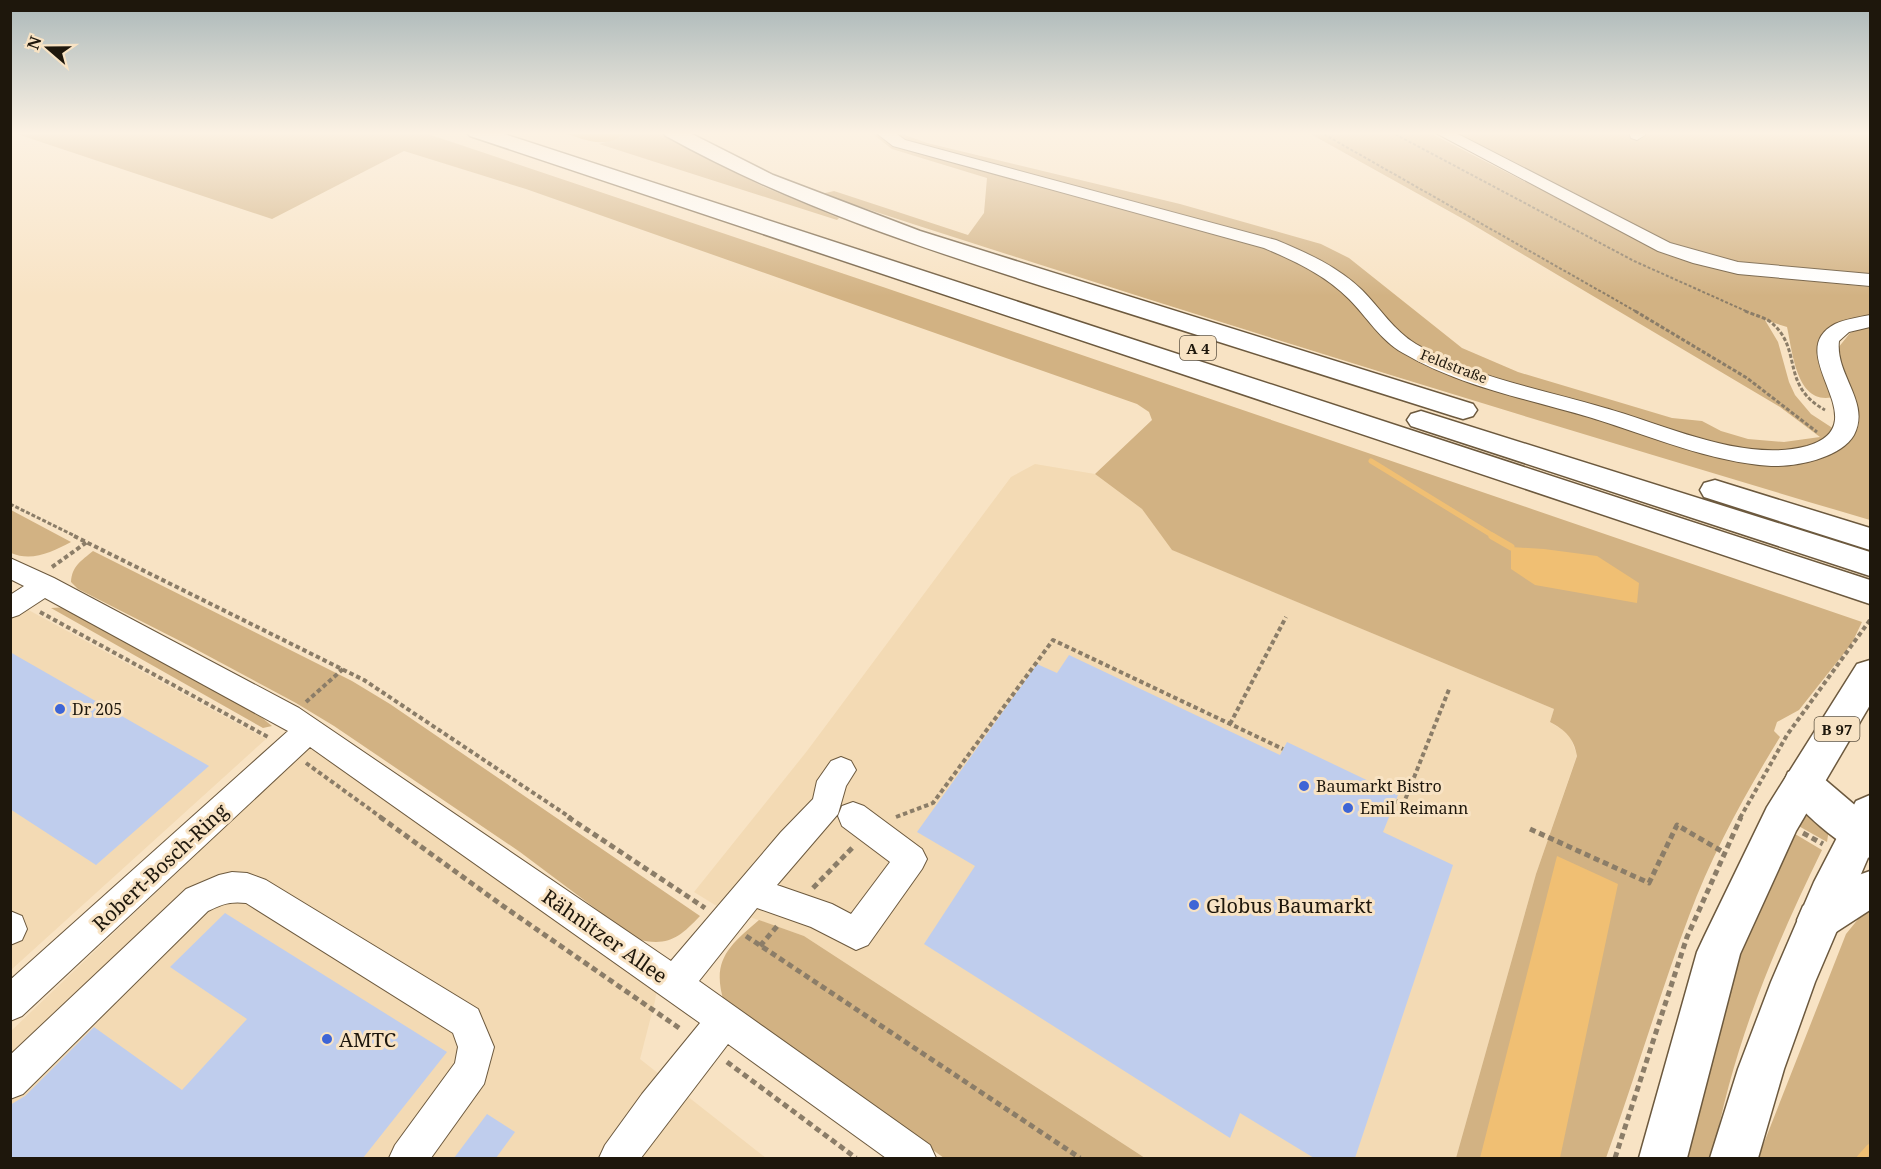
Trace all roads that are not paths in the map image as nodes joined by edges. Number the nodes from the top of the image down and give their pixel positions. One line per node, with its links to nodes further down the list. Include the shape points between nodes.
1 (642, 187): 11 (main road, A 4)
2 (696, 187): 9 (main road, A 4)
3 (784, 187): 8 (main road, via 952,249)
4 (1059, 187): 7 (street, Feldstraße, via 1294,254 1338,279 1357,295 1385,332 1431,360 1727,451 1782,459 1824,449 1843,436 1850,420 1827,355 1827,342 1838,331)
5 (1547, 187): 6 (street, via 1664,247 1700,260 1738,268)
6 (1870, 280)
7 (1870, 321)
8 (1870, 539)
9 (1870, 564)
10 (10, 567): 12 (street)
11 (1870, 592)
12 (30, 595): 14 (street)
13 (1870, 674): 16 (main road, B 97)
14 (295, 732): 22 (street, Rähnitzer Allee); 23 (street, Robert-Bosch-Ring)
15 (837, 776): 18 (street, via 827,805)
16 (1802, 784): 17 (main road); 29 (main road, via 1719,952)
17 (1864, 828): 21 (main road)
18 (792, 842): 19 (street); 19 (street, via 822,823 868,817 911,859 856,934 820,915)
19 (751, 891): 22 (street)
20 (1870, 891): 21 (main road, via 1854,896)
21 (1818, 920): 30 (main road, via 1789,989)
22 (674, 984): 24 (street, Rähnitzer Allee)
23 (10, 1004)
24 (714, 1032): 27 (street); 28 (street, Rähnitzer Allee)
25 (10, 1081): 26 (street, via 197,900 222,888 241,886 466,1021 476,1047 471,1071)
26 (408, 1158)
27 (618, 1158)
28 (917, 1158)
29 (1663, 1158)
30 (1734, 1158)

